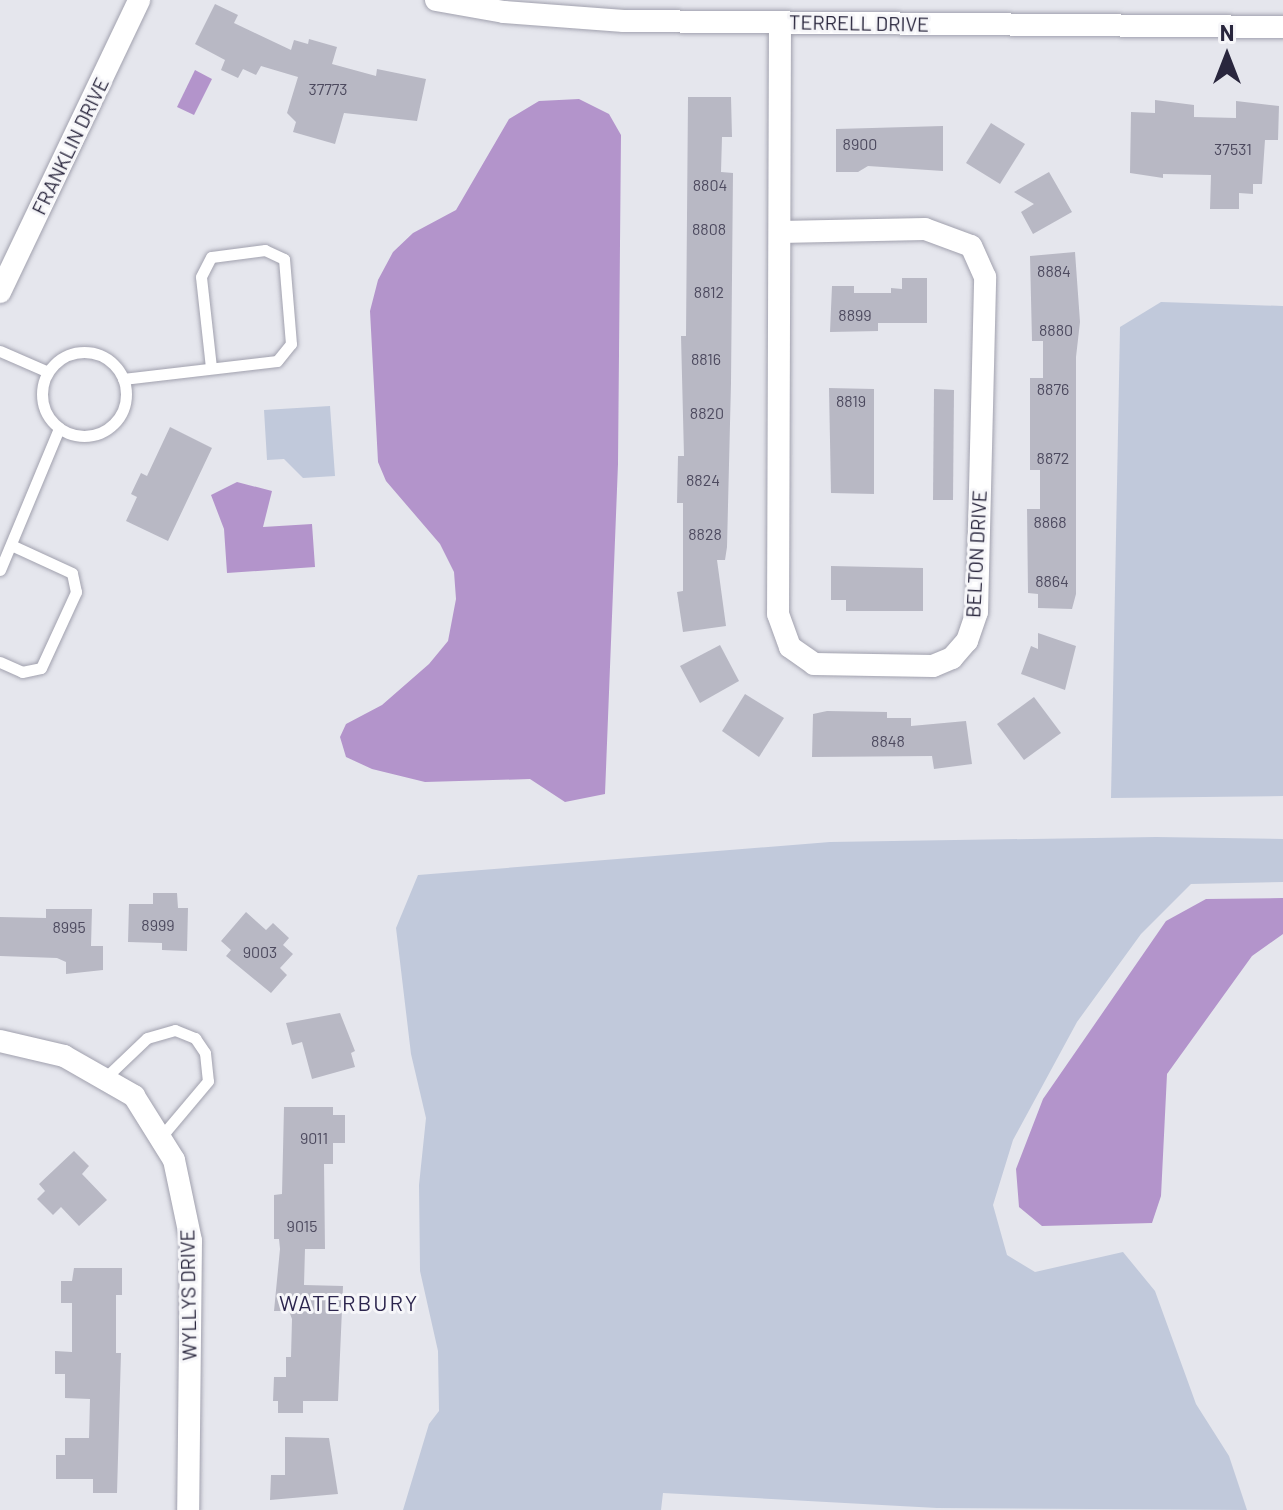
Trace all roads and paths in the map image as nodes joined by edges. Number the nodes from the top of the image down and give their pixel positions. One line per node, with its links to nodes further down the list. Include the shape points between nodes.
1 (139, 0): 6 (street, FRANKLIN DRIVE)
2 (436, 0): 3 (street, TERRELL DRIVE, via 563,18)
3 (780, 22): 4 (street, TERRELL DRIVE); 5 (street, BELTON DRIVE)
4 (1283, 27)
5 (780, 232): 5 (street, BELTON DRIVE, via 778,614 783,633 790,647 814,664 933,666 952,658 967,641 977,612 985,277 971,246 925,229)
6 (0, 292)
7 (0, 351): 9 (lane)
8 (211, 367): 8 (lane, via 277,361 291,344 284,259 265,250 211,257 201,277); 10 (lane)
9 (48, 372): 10 (lane, via 65,357 88,352 109,360); 11 (lane, via 42,396)
10 (123, 379): 11 (lane, via 125,405 110,428 85,436)
11 (59, 428): 12 (lane)
12 (11, 545): 13 (lane); 14 (lane, via 72,573 76,592 41,668 22,672)
13 (0, 570)
14 (0, 662)
15 (0, 1041): 16 (street, WYLLYS DRIVE, via 64,1056)
16 (104, 1079): 17 (street, WYLLYS DRIVE, via 134,1096); 17 (lane, via 147,1038 175,1030 195,1038 205,1053 208,1081)
17 (160, 1138): 18 (street, WYLLYS DRIVE, via 174,1160 191,1241)
18 (188, 1510)

